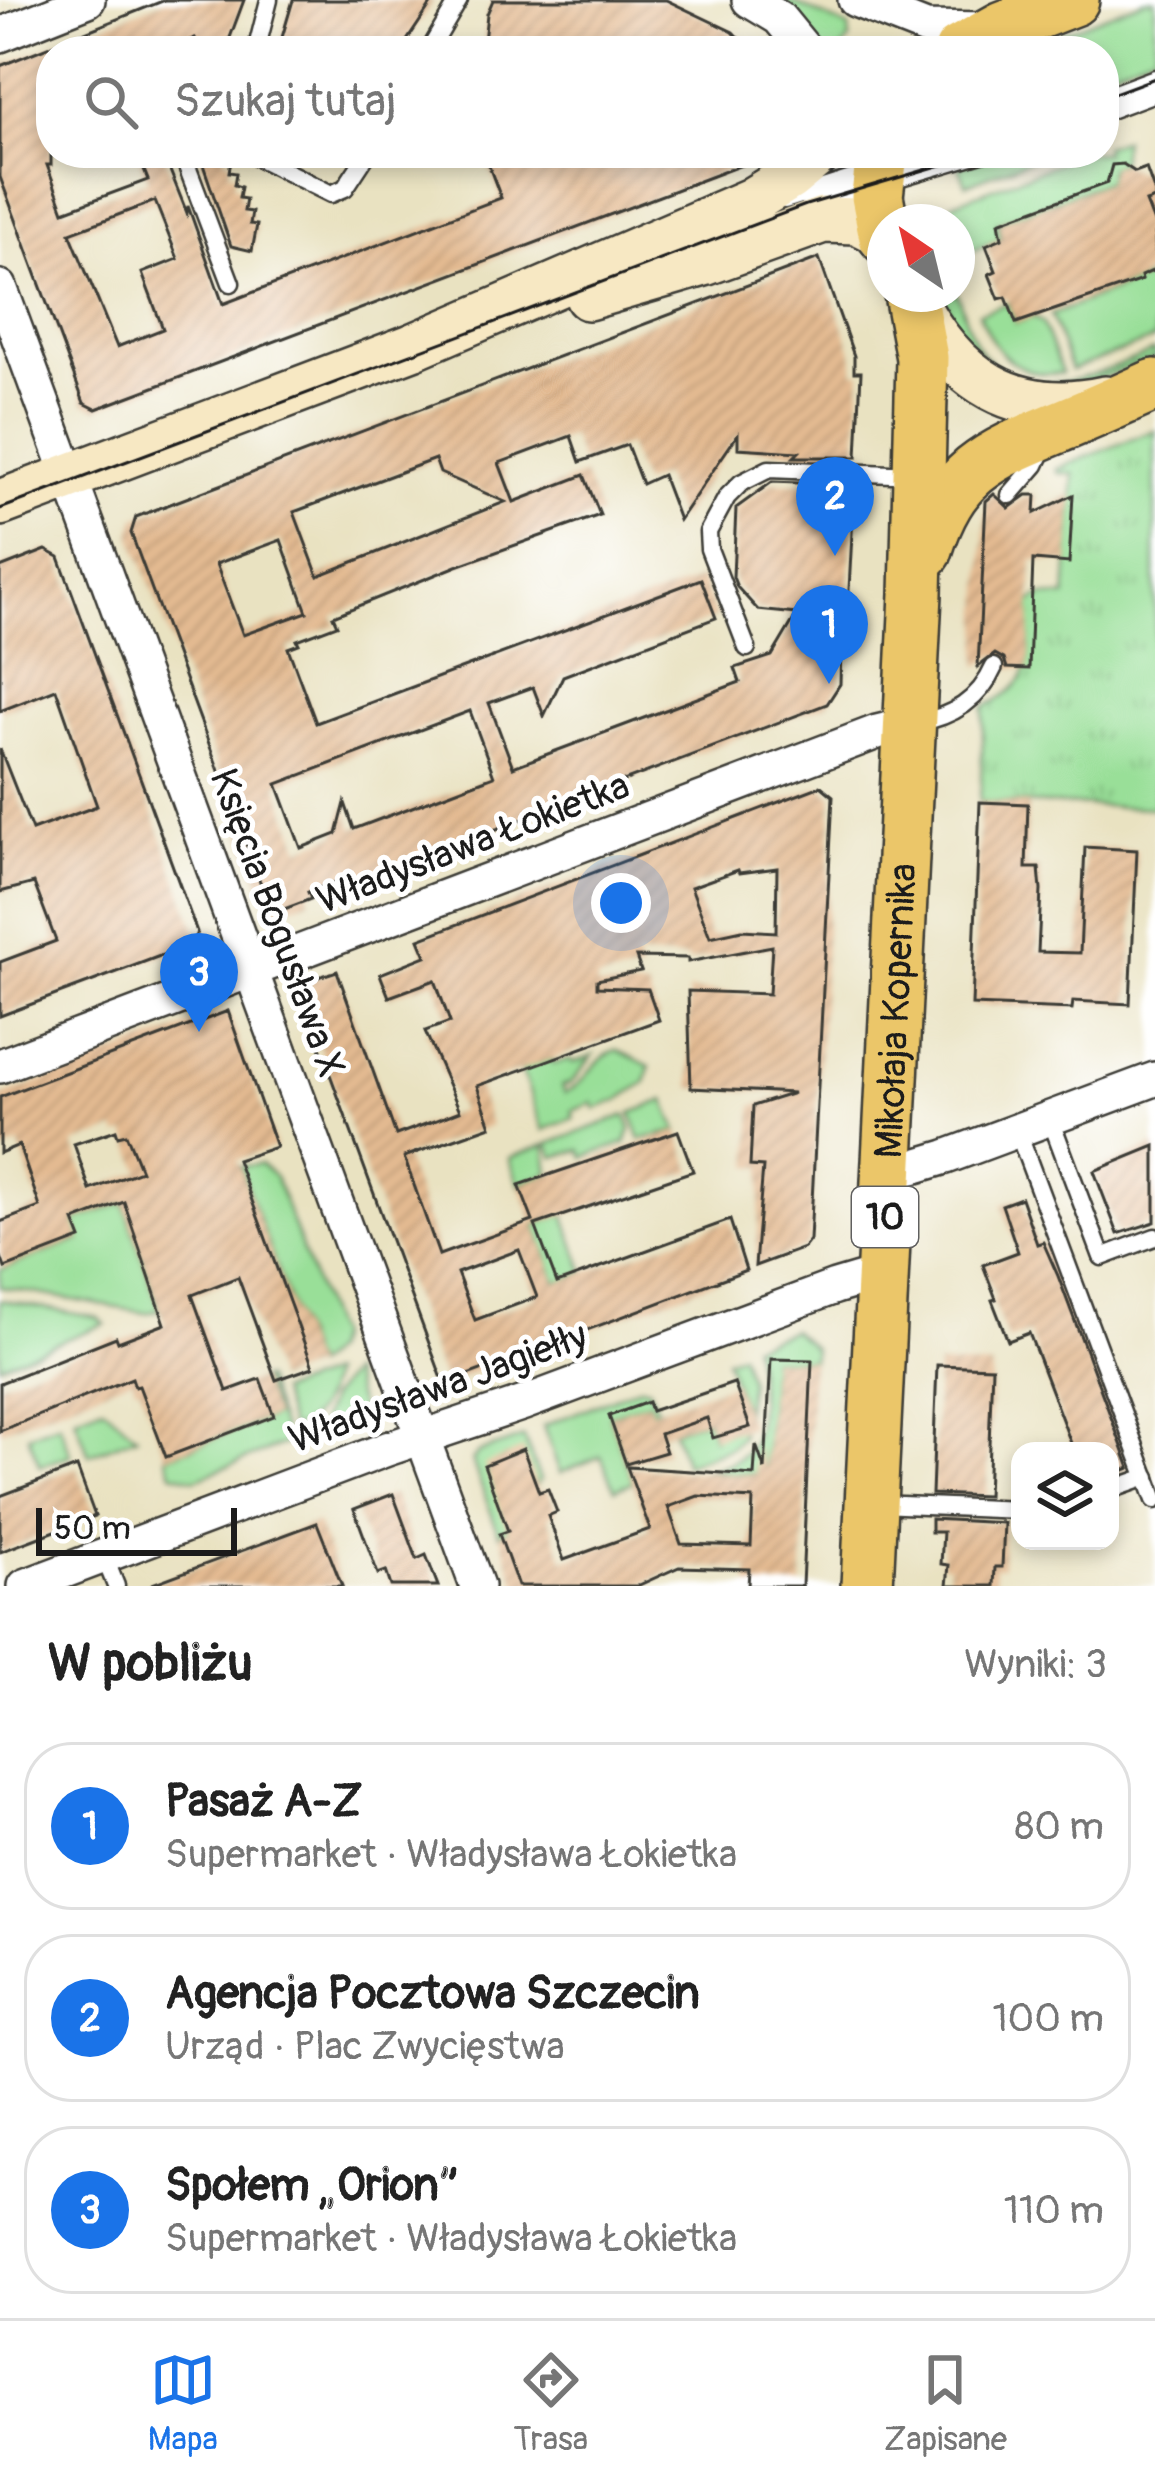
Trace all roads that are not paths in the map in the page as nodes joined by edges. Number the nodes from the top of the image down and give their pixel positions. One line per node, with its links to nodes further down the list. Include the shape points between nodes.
1 (88, 0): 7 (street)
2 (269, 0): 8 (lane)
3 (459, 0): 9 (lane)
4 (749, 0): 10 (street)
5 (855, 0): 6 (street, via 926,28 959,31)
6 (1026, 17): 11 (street)
7 (0, 35)
8 (260, 36)
9 (438, 36)
10 (794, 36)
11 (977, 36)
12 (1155, 78): 13 (lane)
13 (1119, 91)
14 (1155, 93): 15 (lane)
15 (1119, 106)
16 (188, 168): 25 (lane)
17 (279, 168): 18 (lane, via 331,194)
18 (358, 168)
19 (802, 168): 27 (street, via 751,201)
20 (868, 170): 21 (main road); 22 (lane); 27 (lane)
21 (876, 204)
22 (778, 215)
23 (867, 226): 30 (street, via 823,220)
24 (743, 228): 30 (lane)
25 (231, 283)
26 (0, 287): 35 (street, Księcia Bogusława X)
27 (531, 296): 31 (street)
28 (914, 312): 34 (main road, 10, via 921,346)
29 (921, 312): 32 (street, via 961,364 1015,400 1072,405)
30 (479, 328): 31 (street)
31 (412, 347): 35 (street)
32 (1154, 386): 33 (main road, 10)
33 (1051, 430): 36 (lane, via 1036,465); 38 (main road, 10, via 993,454 961,481 935,522)
34 (917, 475): 38 (main road, 10); 39 (lane, via 785,466 727,497 708,532 709,549)
35 (70, 476): 37 (street); 42 (street, Księcia Bogusława X)
36 (1010, 494)
37 (0, 502)
38 (916, 594): 41 (main road, Mikołaja Kopernika / 10)
39 (747, 648)
40 (994, 668): 41 (lane, via 981,692 956,711)
41 (910, 724): 42 (street, Władysława Łokietka); 47 (main road, Mikołaja Kopernika / 10)
42 (250, 973): 43 (street, Władysława Łokietka); 50 (street, Księcia Bogusława X)
43 (0, 1066)
44 (1155, 1079): 45 (street)
45 (1050, 1118): 46 (street); 48 (lane, via 1102,1257)
46 (1017, 1130): 47 (street, via 919,1166); 51 (lane)
47 (888, 1169): 49 (main road, Mikołaja Kopernika / 10)
48 (1155, 1237)
49 (881, 1279): 50 (street, Władysława Jagiełły, via 835,1287); 54 (main road, Mikołaja Kopernika / 10)
50 (422, 1436): 56 (street, Władysława Jagiełły); 58 (street, Księcia Bogusława X)
51 (1147, 1477): 52 (lane); 53 (lane)
52 (1119, 1487)
53 (1155, 1500)
54 (871, 1504): 55 (lane); 59 (main road, Mikołaja Kopernika / 10)
55 (1011, 1510)
56 (110, 1571): 57 (street, Władysława Jagiełły)
57 (25, 1586)
58 (476, 1586)
59 (867, 1586)

